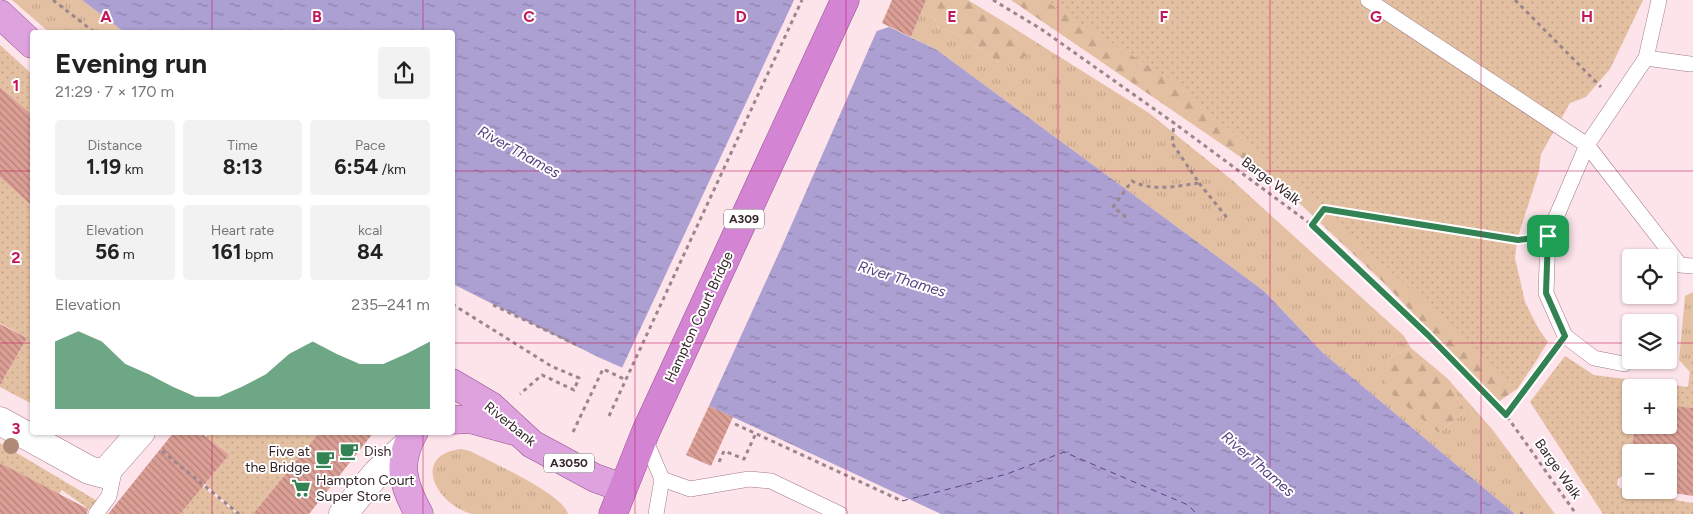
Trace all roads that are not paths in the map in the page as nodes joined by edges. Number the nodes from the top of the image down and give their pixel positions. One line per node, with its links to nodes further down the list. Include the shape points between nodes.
1 (1368, 0): 8 (lane)
2 (1660, 0): 6 (lane)
3 (843, 3): 15 (highway, Hampton Court Bridge / A309)
4 (0, 14): 5 (main road)
5 (30, 42)
6 (1646, 58): 7 (lane); 8 (lane)
7 (1690, 64)
8 (1586, 145): 9 (lane, via 1680,264); 10 (lane, via 1548,236 1546,293 1565,336 1594,358)
9 (1693, 266)
10 (1622, 364)
11 (455, 385): 14 (main road, Riverbank / A3050, via 491,406)
12 (455, 420): 14 (main road, A3050, via 470,419)
13 (0, 421): 18 (street, via 89,470 104,474)
14 (518, 432): 20 (main road, Riverbank / A3050, via 532,444 589,475)
15 (645, 434): 19 (lane); 20 (highway, A309)
16 (138, 435): 18 (street)
17 (409, 440): 22 (street); 23 (main road, via 402,469 407,492)
18 (116, 460): 21 (lane, via 109,496)
19 (662, 479): 25 (lane); 26 (lane, via 690,489 749,479 771,480)
20 (623, 488): 24 (highway, A309)
21 (96, 514)
22 (343, 514)
23 (419, 514)
24 (613, 514)
25 (656, 514)
26 (840, 514)

